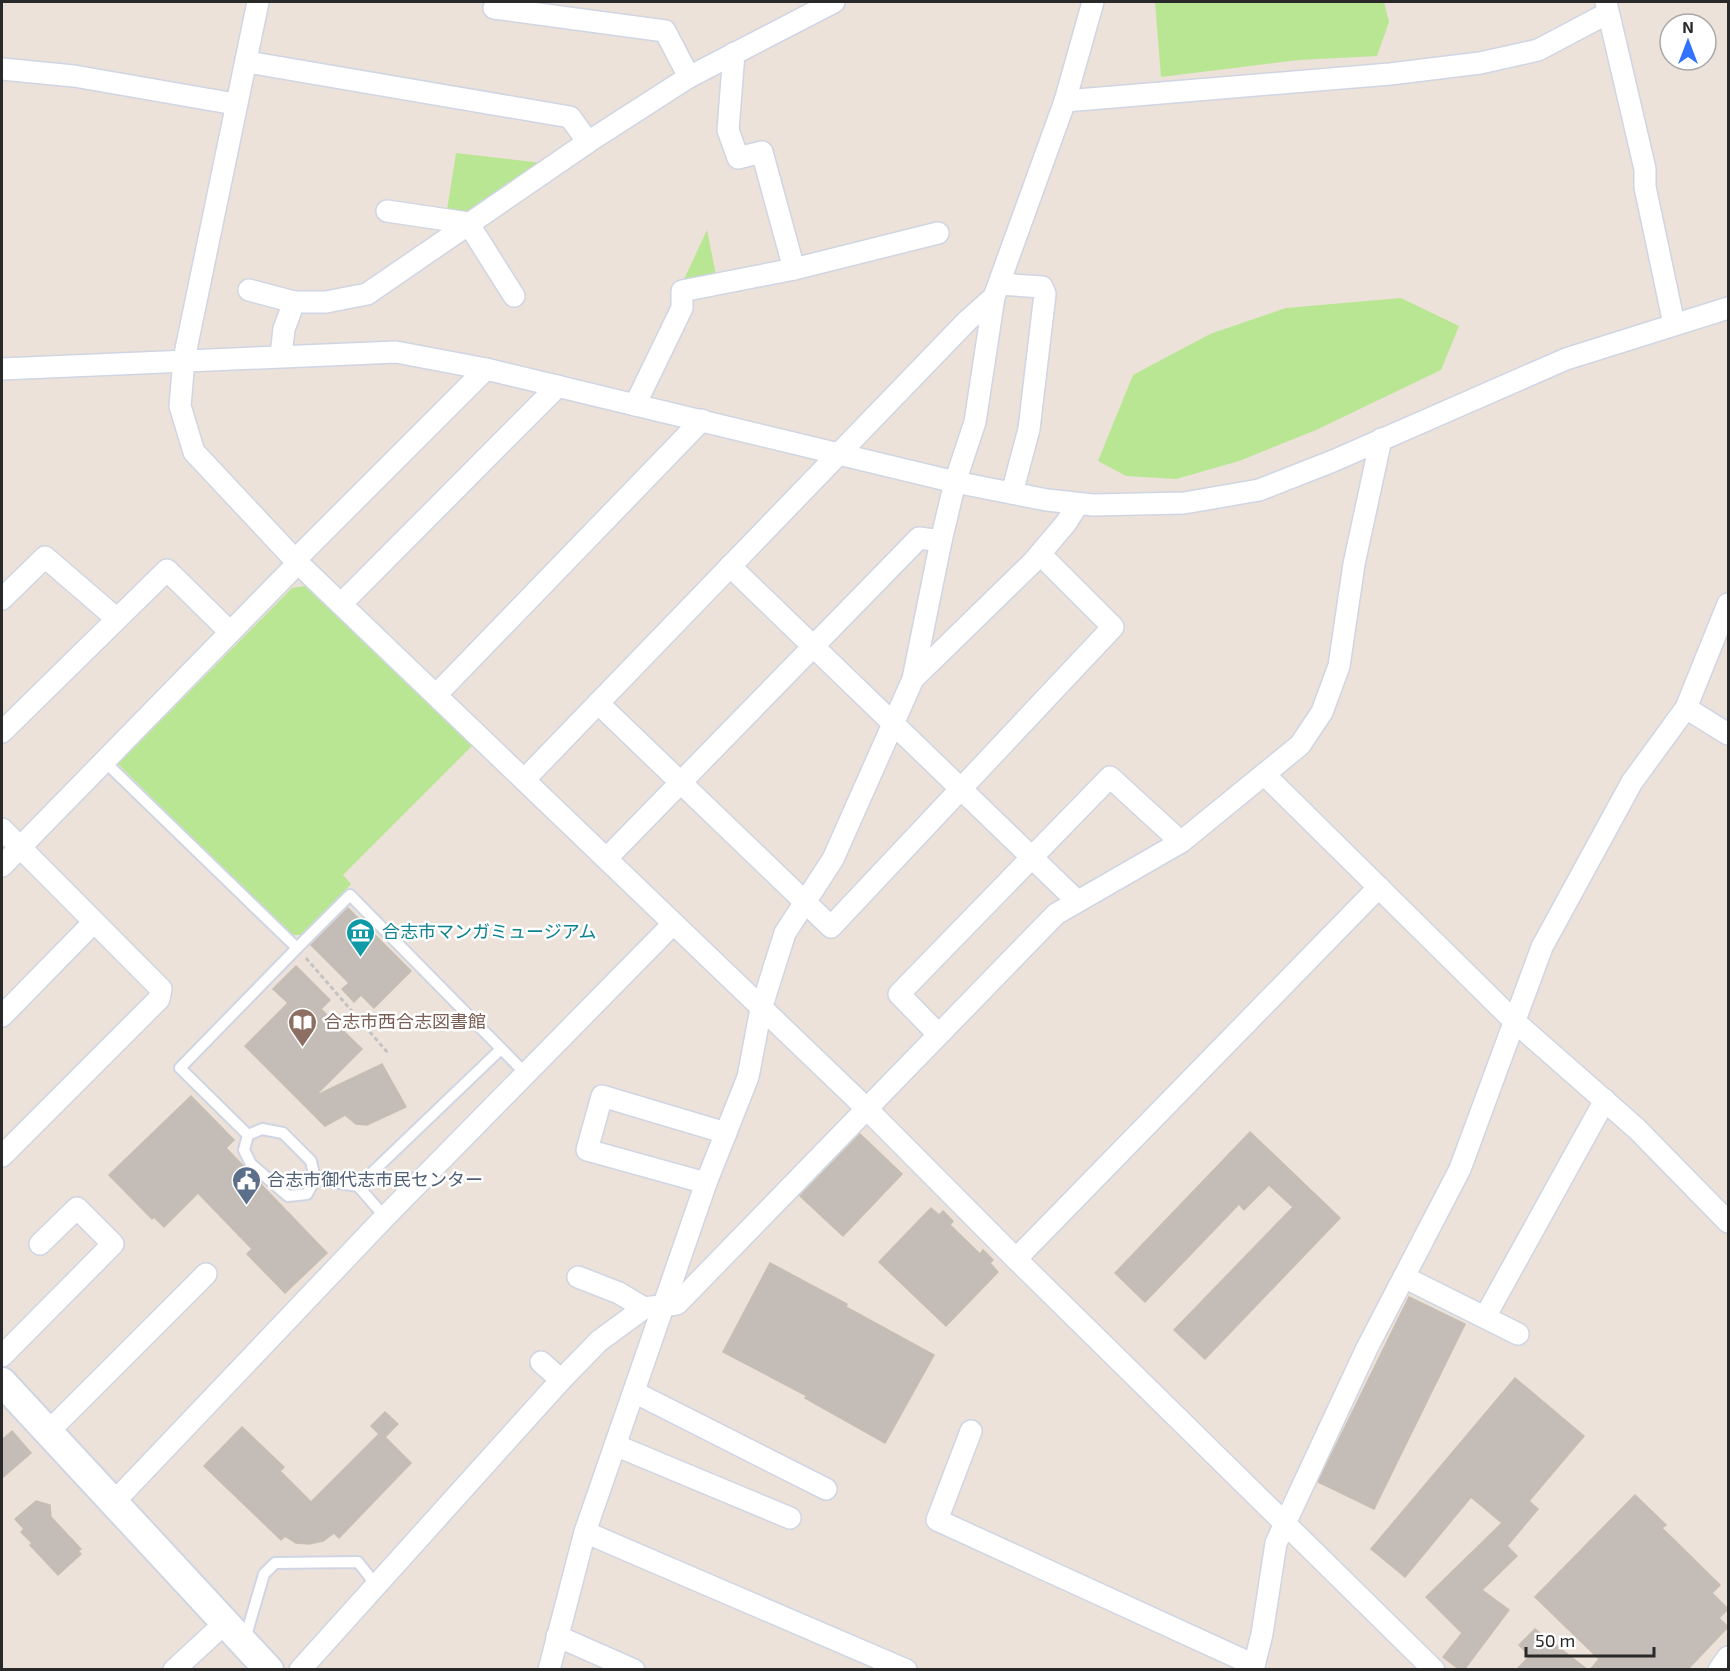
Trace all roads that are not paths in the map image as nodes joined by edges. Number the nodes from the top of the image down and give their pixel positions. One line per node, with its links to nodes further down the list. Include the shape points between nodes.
1 (258, 2): 7 (street)
2 (834, 2): 6 (street)
3 (1094, 2): 10 (street)
4 (1607, 7): 10 (street, via 1538,50 1480,63); 22 (street, via 1645,169 1645,187)
5 (494, 8): 9 (street, via 665,31)
6 (734, 53): 9 (street); 16 (street, via 728,130 738,158 762,152)
7 (247, 62): 11 (street); 12 (street, via 570,117)
8 (2, 69): 11 (street, via 74,76)
9 (689, 77): 12 (street)
10 (1065, 101): 18 (street)
11 (235, 104): 24 (street)
12 (588, 142): 14 (street)
13 (387, 211): 14 (street)
14 (468, 223): 19 (street); 20 (street, via 367,294 326,302)
15 (938, 233): 16 (street)
16 (794, 269): 28 (street, via 682,291 682,308)
17 (249, 290): 20 (street)
18 (997, 290): 31 (street); 32 (street, via 975,422); 33 (street, via 1042,287 1046,294 1029,429)
19 (514, 296)
20 (294, 302): 23 (street, via 284,329)
21 (1728, 308): 22 (street)
22 (1674, 324): 30 (street, via 1566,359)
23 (281, 355): 24 (street); 26 (street, via 396,352)
24 (184, 359): 25 (street); 37 (street, via 180,406 194,452)
25 (2, 369)
26 (486, 369): 27 (street); 37 (street, via 302,554)
27 (558, 386): 28 (street); 40 (street)
28 (635, 405): 29 (street)
29 (702, 420): 31 (street); 46 (street)
30 (1381, 439): 34 (street, via 1259,490 1224,498 1184,503); 53 (street, via 1354,564 1340,666 1322,712 1300,745)
31 (838, 453): 32 (street); 38 (street)
32 (955, 482): 33 (street); 35 (street)
33 (1012, 493): 34 (street)
34 (1078, 504): 36 (street)
35 (940, 541): 44 (street, via 919,538); 45 (street)
36 (1040, 554): 45 (street); 56 (street, via 1113,627)
37 (298, 563): 40 (street); 43 (street)
38 (730, 566): 44 (street); 47 (street)
39 (2, 599): 42 (street, via 45,557)
40 (341, 604): 46 (street)
41 (1728, 604): 48 (street)
42 (117, 619): 43 (street, via 167,570); 50 (street)
43 (230, 632): 52 (street)
44 (813, 646): 49 (street); 55 (street)
45 (913, 679): 49 (street)
46 (437, 694): 54 (street)
47 (598, 703): 54 (street); 55 (street)
48 (1686, 708): 51 (street); 71 (street, via 1632,782 1542,946)
49 (894, 722): 56 (street); 65 (street, via 833,859)
50 (2, 732)
51 (1728, 734)
52 (104, 761): 59 (street); 68 (lane)
53 (1265, 775): 58 (street); 63 (street)
54 (524, 780): 61 (street)
55 (681, 782): 61 (street); 65 (street)
56 (961, 789): 60 (street); 65 (street, via 831,927)
57 (2, 829): 59 (street)
58 (1181, 842): 60 (street, via 1110,777); 64 (street)
59 (19, 847): 62 (street); 66 (street)
60 (1031, 856): 64 (street); 72 (street, via 899,994)
61 (606, 858): 67 (street)
62 (2, 866)
63 (1379, 887): 71 (street); 86 (street)
64 (1076, 900): 72 (street, via 1056,914)
65 (804, 902): 69 (street, via 785,933)
66 (94, 922): 70 (street); 79 (street, via 161,989 159,999)
67 (673, 924): 69 (street); 74 (street)
68 (297, 948): 73 (lane, via 350,895); 78 (lane, via 180,1068)
69 (760, 1009): 76 (street); 77 (street, via 748,1077)
70 (2, 1016)
71 (1513, 1020): 75 (street); 88 (street, via 1460,1169)
72 (938, 1034): 76 (street)
73 (501, 1049): 74 (lane); 82 (lane)
74 (525, 1073): 83 (street)
75 (1605, 1100): 84 (street); 91 (street)
76 (866, 1108): 86 (street); 90 (street, via 677,1304)
77 (726, 1132): 81 (street); 81 (street, via 602,1096 587,1150)
78 (248, 1135): 80 (lane, via 262,1129 283,1132 311,1161); 80 (lane, via 244,1150 251,1164 288,1196 308,1194)
79 (2, 1156)
80 (315, 1179): 82 (lane)
81 (706, 1183): 90 (street)
82 (358, 1186): 83 (lane)
83 (385, 1217): 102 (street)
84 (1728, 1219)
85 (40, 1244): 93 (street, via 77,1208 113,1244)
86 (1016, 1259): 104 (street)
87 (206, 1274): 99 (street)
88 (1404, 1276): 91 (street); 104 (street)
89 (578, 1277): 90 (street)
90 (654, 1307): 95 (street, via 599,1341); 97 (street)
91 (1485, 1317): 92 (street)
92 (1518, 1334)
93 (2, 1356)
94 (541, 1362): 95 (street)
95 (561, 1380): 106 (street)
96 (2, 1382): 99 (street)
97 (634, 1392): 100 (street); 101 (street)
98 (971, 1431): 110 (street, via 937,1520)
99 (48, 1432): 102 (street)
100 (615, 1445): 103 (street); 105 (street)
101 (826, 1489)
102 (114, 1502): 107 (street)
103 (790, 1518)
104 (1285, 1522): 110 (street, via 1276,1543); 117 (street)
105 (585, 1532): 108 (street); 116 (street)
106 (376, 1585): 107 (lane, via 358,1562 275,1563 264,1574); 113 (street)
107 (234, 1633): 111 (street); 112 (street)
108 (557, 1636): 114 (street); 115 (street)
109 (1728, 1657): 118 (street)
110 (1253, 1667)
111 (174, 1670)
112 (269, 1670)
113 (300, 1670)
114 (549, 1670)
115 (634, 1670)
116 (906, 1670)
117 (1434, 1670)
118 (1719, 1670)

